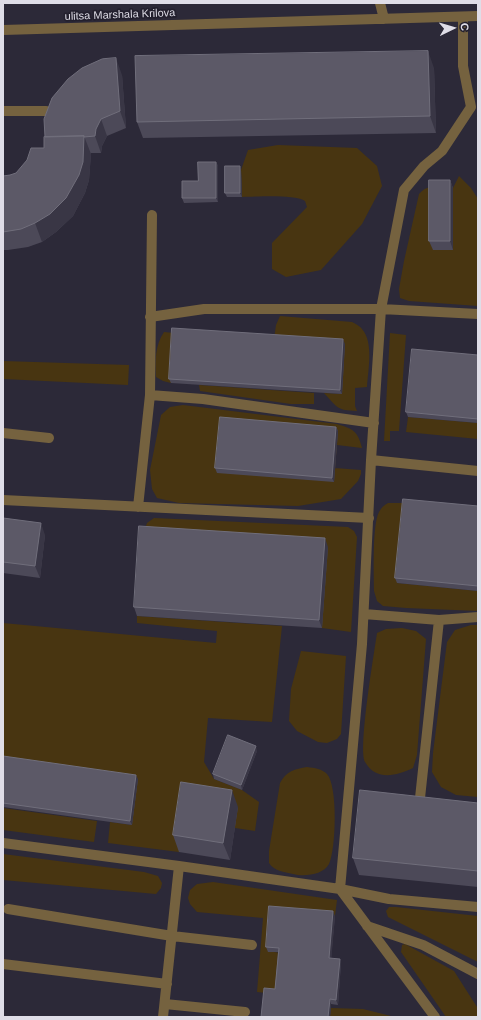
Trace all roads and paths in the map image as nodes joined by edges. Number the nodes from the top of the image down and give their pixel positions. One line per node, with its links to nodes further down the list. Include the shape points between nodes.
1 (380, 3): 4 (street)
2 (478, 16): 3 (street, ulitsa Marshala Krilova)
3 (463, 17): 4 (street, ulitsa Marshala Krilova); 9 (street, via 463,66 471,107 442,151 424,166 404,190)
4 (384, 19): 5 (street, ulitsa Marshala Krilova)
5 (3, 30)
6 (3, 111): 7 (street)
7 (46, 111)
8 (152, 215): 11 (street)
9 (381, 309): 10 (street); 11 (street, via 204,309); 13 (street)
10 (478, 314)
11 (150, 317): 12 (street)
12 (150, 395): 13 (street, via 203,399); 19 (street)
13 (374, 423): 16 (street)
14 (3, 433): 15 (street)
15 (48, 438)
16 (371, 460): 17 (street); 20 (street)
17 (478, 471)
18 (3, 500): 19 (street)
19 (138, 507): 20 (street)
20 (369, 518): 21 (street)
21 (364, 614): 23 (street); 27 (street, via 353,791)
22 (478, 617): 23 (street)
23 (439, 620): 24 (street)
24 (420, 798)
25 (3, 843): 26 (street)
26 (179, 866): 27 (street); 31 (street)
27 (340, 889): 28 (street, via 389,899); 30 (street)
28 (478, 907)
29 (8, 909): 31 (street)
30 (367, 926): 34 (street, via 423,945); 39 (street)
31 (172, 936): 32 (street); 35 (street)
32 (252, 945)
33 (3, 964): 35 (street)
34 (478, 974)
35 (167, 984): 36 (street)
36 (165, 1004): 37 (street); 38 (street)
37 (246, 1012)
38 (163, 1017)
39 (435, 1017)

